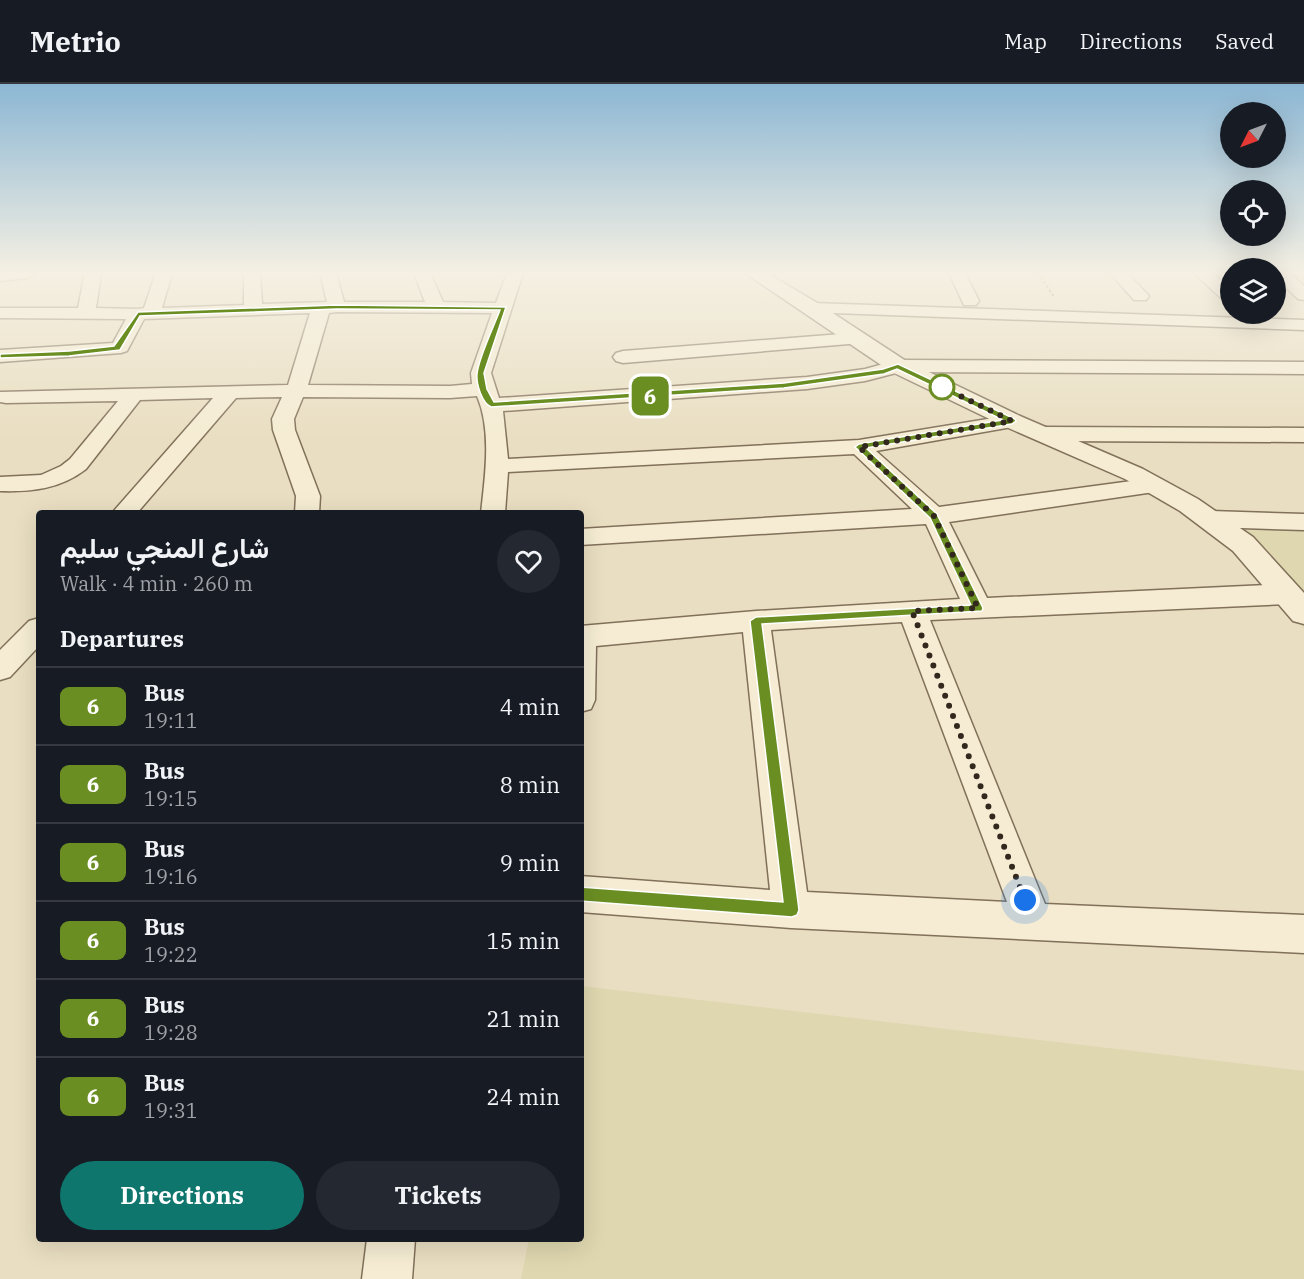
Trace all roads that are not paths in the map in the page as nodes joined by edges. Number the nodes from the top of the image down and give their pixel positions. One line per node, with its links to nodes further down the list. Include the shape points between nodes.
1 (133, 329): 6 (street, via 117,348)
2 (321, 329): 10 (street)
3 (496, 329): 14 (street, via 482,367)
4 (840, 329): 5 (street)
5 (854, 339): 7 (street); 8 (street)
6 (0, 356)
7 (623, 357)
8 (898, 366): 9 (street); 14 (street, via 784,385); 15 (street)
9 (1304, 368)
10 (296, 390): 11 (street); 14 (street, via 442,392); 23 (street, via 286,408 284,430 308,496)
11 (229, 393): 12 (street); 22 (street)
12 (133, 395): 13 (street); 20 (street, via 68,473 45,483)
13 (6, 397)
14 (487, 397): 19 (street)
15 (1012, 421): 16 (street); 18 (street)
16 (1043, 434): 17 (street); 21 (street)
17 (1304, 436)
18 (859, 447): 19 (street); 25 (street)
19 (498, 466): 24 (street)
20 (0, 484)
21 (1154, 485): 25 (street); 26 (street)
22 (127, 510)
23 (307, 510)
24 (493, 510)
25 (934, 516): 28 (street); 30 (street)
26 (1211, 519): 27 (street); 29 (street, via 1243,544)
27 (1304, 522)
28 (584, 537)
29 (1296, 603): 30 (street)
30 (978, 608): 31 (street)
31 (912, 611): 32 (street); 39 (street)
32 (756, 621): 34 (street); 38 (street)
33 (36, 631): 36 (street)
34 (584, 637)
35 (36, 658): 36 (street)
36 (0, 669)
37 (584, 894): 38 (street)
38 (792, 910): 39 (street)
39 (1034, 922): 40 (street)
40 (1304, 934)
41 (391, 1242): 42 (street)
42 (387, 1279)

